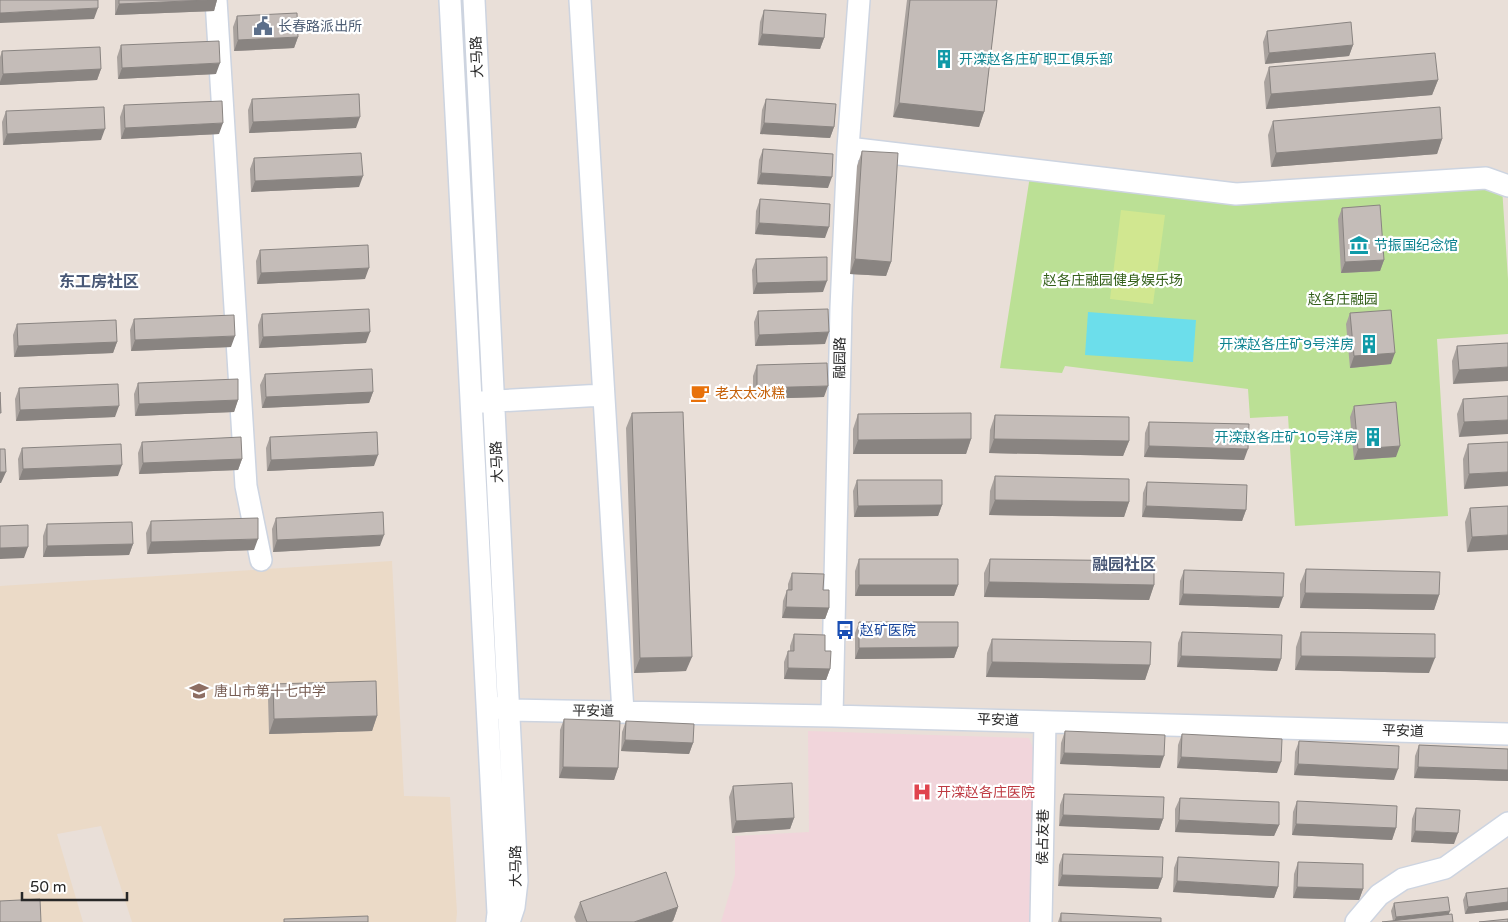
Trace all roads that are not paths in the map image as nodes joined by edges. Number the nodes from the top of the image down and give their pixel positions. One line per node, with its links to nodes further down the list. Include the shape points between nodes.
1 (216, 0): 11 (street, via 246,486)
2 (450, 0): 9 (street, 大马路)
3 (474, 0): 10 (street, 大马路)
4 (580, 0): 8 (street)
5 (859, 0): 6 (street, 融园路)
6 (848, 148): 7 (street, via 1236,194 1486,178); 15 (street, 融园路)
7 (1508, 186)
8 (603, 395): 10 (street); 14 (street)
9 (472, 402): 10 (street); 12 (street, 大马路)
10 (494, 402): 13 (street, 大马路)
11 (261, 560)
12 (488, 706): 13 (street, 平安道); 19 (street, 大马路)
13 (509, 710): 14 (street, 平安道); 20 (street, 大马路, via 517,881)
14 (622, 712): 15 (street, 平安道)
15 (832, 716): 16 (street, 平安道)
16 (1045, 722): 17 (street, 平安道); 21 (street, 侯占友巷)
17 (1508, 734)
18 (1508, 823): 22 (street, via 1445,868 1403,879 1387,889)
19 (497, 922)
20 (509, 922)
21 (1041, 922)
22 (1356, 922)

